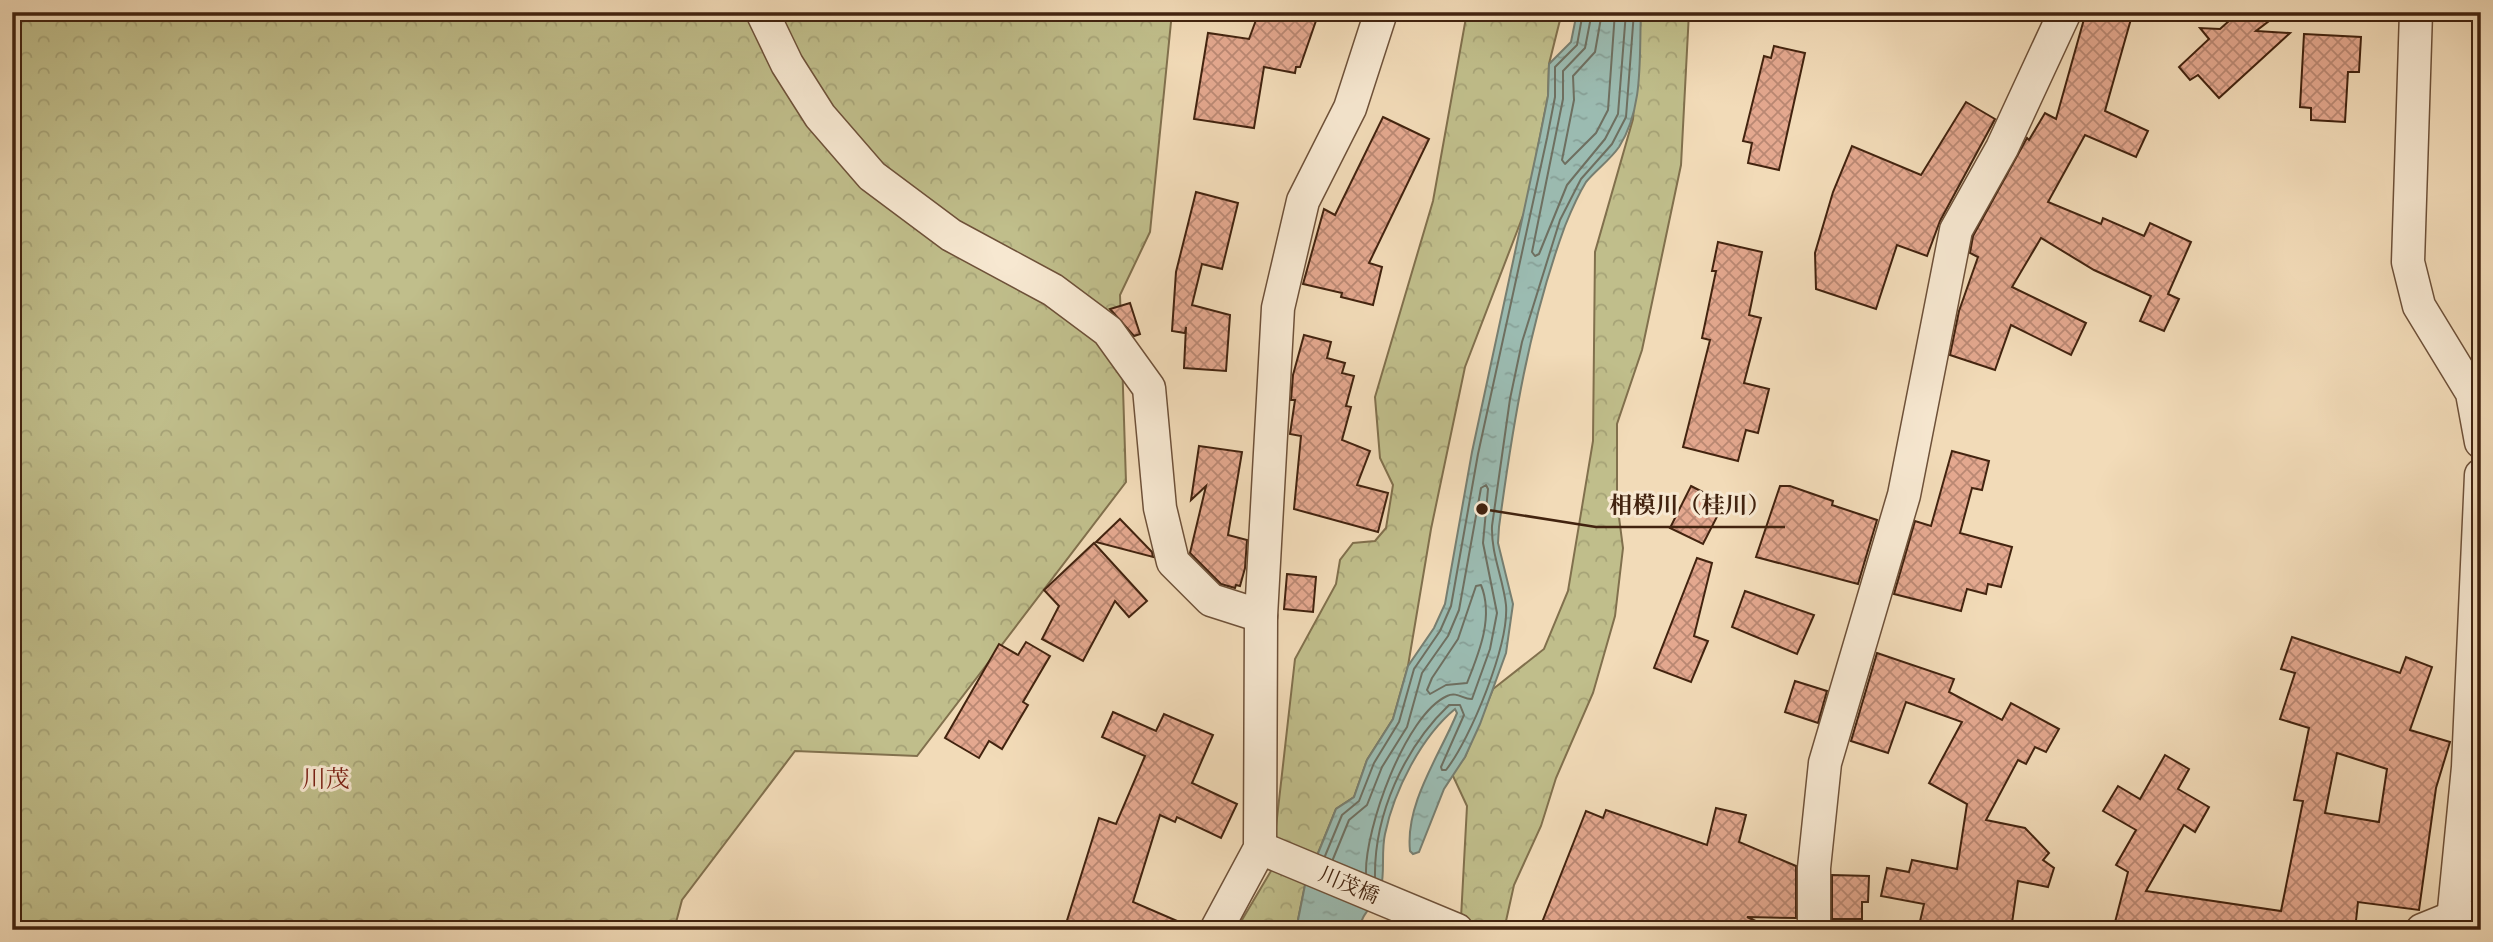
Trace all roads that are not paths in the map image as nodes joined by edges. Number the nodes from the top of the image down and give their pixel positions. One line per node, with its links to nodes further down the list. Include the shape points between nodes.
1 (762, 12): 7 (street, via 820,116 872,176 951,235 1053,290 1108,331 1150,388 1160,508 1173,562 1211,600)
2 (1381, 12): 7 (street, via 1350,108 1303,201 1278,308)
3 (2065, 12): 12 (street, via 2002,148 1956,230 1904,495 1825,763 1814,868)
4 (2416, 12): 5 (street, via 2408,262 2419,306 2472,393)
5 (2481, 442)
6 (2481, 475): 9 (street)
7 (1261, 616): 8 (street)
8 (1270, 852): 10 (street); 11 (street, 川茂橋)
9 (2462, 921): 13 (street)
10 (1216, 930)
11 (1457, 930)
12 (1814, 930)
13 (2422, 930)

